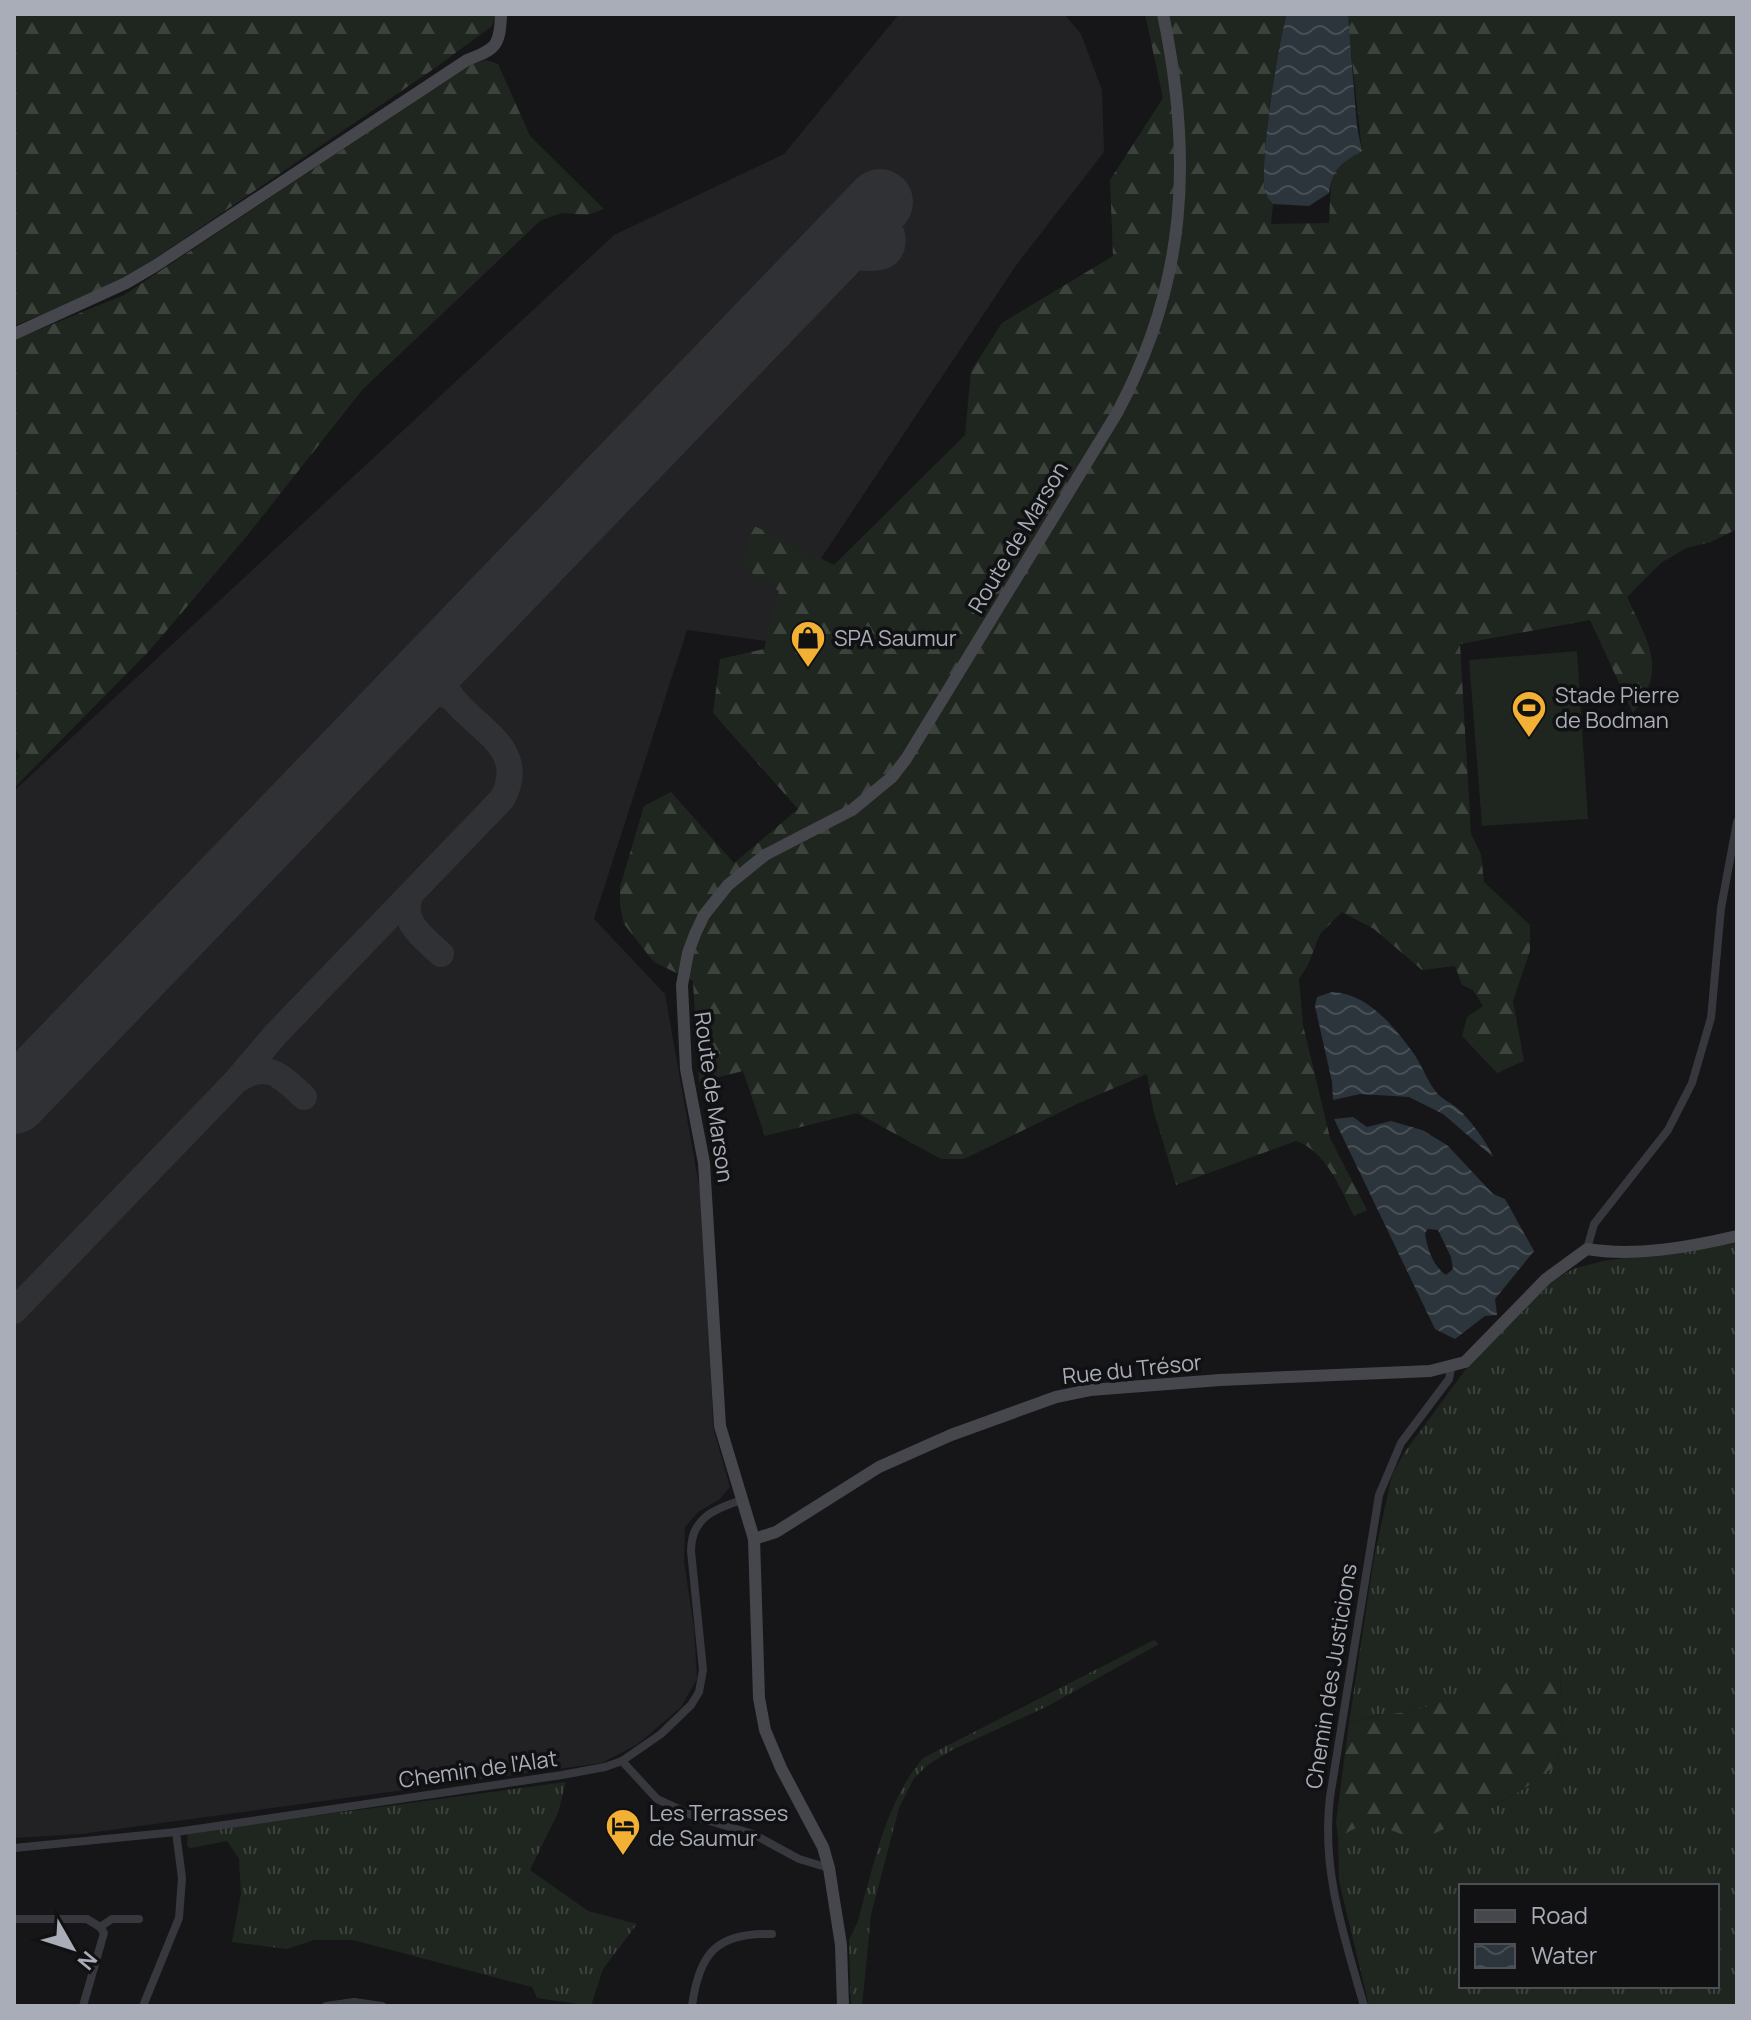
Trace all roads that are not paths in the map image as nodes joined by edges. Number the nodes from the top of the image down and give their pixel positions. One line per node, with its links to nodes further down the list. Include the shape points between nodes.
1 (501, 14): 3 (street, via 501,35 488,52 467,60 126,283)
2 (1163, 14): 8 (street, Route de Marson, via 1179,114 1180,207 1165,291 1138,374 906,759 852,810 746,868 704,915 688,953 682,1013 686,1069 704,1163 720,1426)
3 (14, 334)
4 (1737, 822): 6 (street, via 1721,908 1711,1018 1692,1083 1668,1130 1594,1224)
5 (1737, 1236): 6 (street, via 1613,1253)
6 (1587, 1249): 7 (street, via 1546,1279 1478,1351)
7 (1451, 1368): 9 (street, Rue du Trésor, via 1220,1380 1056,1397 879,1467 776,1532); 24 (street, Chemin des Justicions, via 1449,1379 1401,1443 1379,1495 1330,1797 1328,1864)
8 (742, 1500): 9 (street, Route de Marson); 10 (street, Chemin de l'Alat, via 706,1515 693,1532 703,1670 699,1692 679,1719)
9 (754, 1539): 13 (street, Route de Marson, via 757,1671 765,1730)
10 (622, 1761): 11 (street, Chemin de l'Alat, via 562,1775); 13 (street, via 657,1799)
11 (176, 1832): 12 (street, Chemin de l'Alat); 19 (street, via 182,1878 179,1918)
12 (14, 1848)
13 (829, 1868): 23 (street, Route de Marson, via 841,1945)
14 (14, 1919): 16 (street, via 87,1919)
15 (139, 1919): 16 (street, via 112,1919)
16 (100, 1927): 18 (street, via 102,1946)
17 (772, 1934): 22 (street, via 729,1937 696,1975)
18 (83, 2006)
19 (143, 2006)
20 (326, 2006): 21 (street)
21 (382, 2006)
22 (692, 2006)
23 (843, 2006)
24 (1364, 2006)

